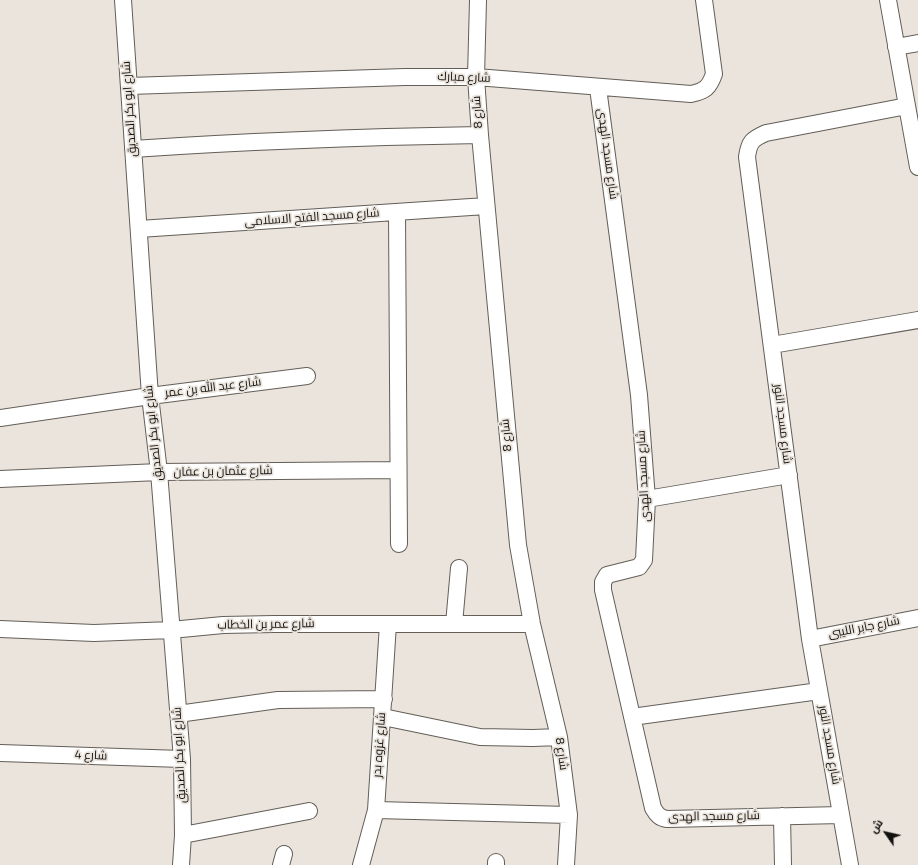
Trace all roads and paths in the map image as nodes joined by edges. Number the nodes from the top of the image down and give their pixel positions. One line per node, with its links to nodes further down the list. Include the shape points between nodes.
1 (123, 0): 8 (street, شارع ابو بكر الصديق)
2 (478, 0): 7 (street, شارع 8)
3 (704, 0): 9 (street, شارع مبارك, via 714,74 710,84 702,92 691,94)
4 (888, 0): 6 (street)
5 (918, 43): 6 (street)
6 (896, 47): 10 (street)
7 (476, 77): 8 (street, شارع مبارك); 9 (street, شارع مبارك); 11 (street, شارع 8)
8 (129, 86): 12 (street, شارع ابو بكر الصديق)
9 (598, 88): 26 (street, شارع مسجد الهدى, via 639,395)
10 (907, 106): 13 (street); 18 (street, شارع مسجد النور, via 766,133 756,137 749,146 747,157)
11 (480, 135): 12 (street, via 303,139); 14 (street, شارع 8)
12 (133, 149): 16 (street, شارع ابو بكر الصديق)
13 (918, 167)
14 (486, 206): 15 (street, شارع مسجد الفتح الاسلامى); 32 (street, شارع 8, via 518,545)
15 (397, 212): 16 (street, شارع مسجد الفتح الاسلامى); 22 (street)
16 (139, 229): 20 (street, شارع ابو بكر الصديق)
17 (918, 320): 18 (street)
18 (772, 345): 24 (street, شارع مسجد النور)
19 (308, 376): 20 (street, شارع عبد الله بن عمر)
20 (150, 396): 21 (street, شارع عبد الله بن عمر); 23 (street, شارع ابو بكر الصديق)
21 (0, 418)
22 (398, 470): 23 (street, شارع عثمان بن عفان); 27 (street)
23 (159, 472): 25 (street, شارع عثمان بن عفان); 34 (street, شارع ابو بكر الصديق)
24 (788, 475): 26 (street); 35 (street, شارع مسجد النور)
25 (0, 480)
26 (647, 499): 40 (street, شارع مسجد الهدى, via 644,560 639,567 607,575 603,582)
27 (399, 544)
28 (460, 568): 31 (street)
29 (918, 618): 35 (street, شارع جابر الليبى)
30 (388, 624): 31 (street, شارع عمر بن الخطاب); 34 (street, شارع عمر بن الخطاب, via 230,625); 37 (street, شارع غزوه بدر)
31 (454, 624): 32 (street, شارع عمر بن الخطاب)
32 (532, 624): 41 (street, شارع 8)
33 (0, 629): 34 (street, شارع عمر بن الخطاب, via 94,633)
34 (171, 630): 38 (street, شارع ابو بكر الصديق)
35 (810, 638): 36 (street, شارع مسجد النور)
36 (819, 691): 40 (street); 47 (street, شارع مسجد النور)
37 (384, 699): 38 (street, via 278,700); 39 (street, شارع غزوه بدر)
38 (178, 714): 43 (street, شارع ابو بكر الصديق)
39 (383, 717): 41 (street, via 480,737); 44 (street, شارع غزوه بدر)
40 (632, 717): 48 (street, شارع مسجد الهدى, via 653,808 661,818)
41 (559, 737): 46 (street, شارع 8)
42 (0, 753): 43 (street, شارع 4)
43 (182, 759): 49 (street, شارع ابو بكر الصديق)
44 (376, 810): 46 (street); 51 (street, شارع غزوه بدر)
45 (309, 811): 49 (street)
46 (569, 815): 52 (street, شارع 8)
47 (841, 815): 48 (street, شارع مسجد الهدى); 54 (street, شارع مسجد النور)
48 (782, 816): 53 (street)
49 (183, 835): 50 (street, شارع ابو بكر الصديق)
50 (181, 865)
51 (361, 865)
52 (566, 865)
53 (783, 865)
54 (850, 865)

